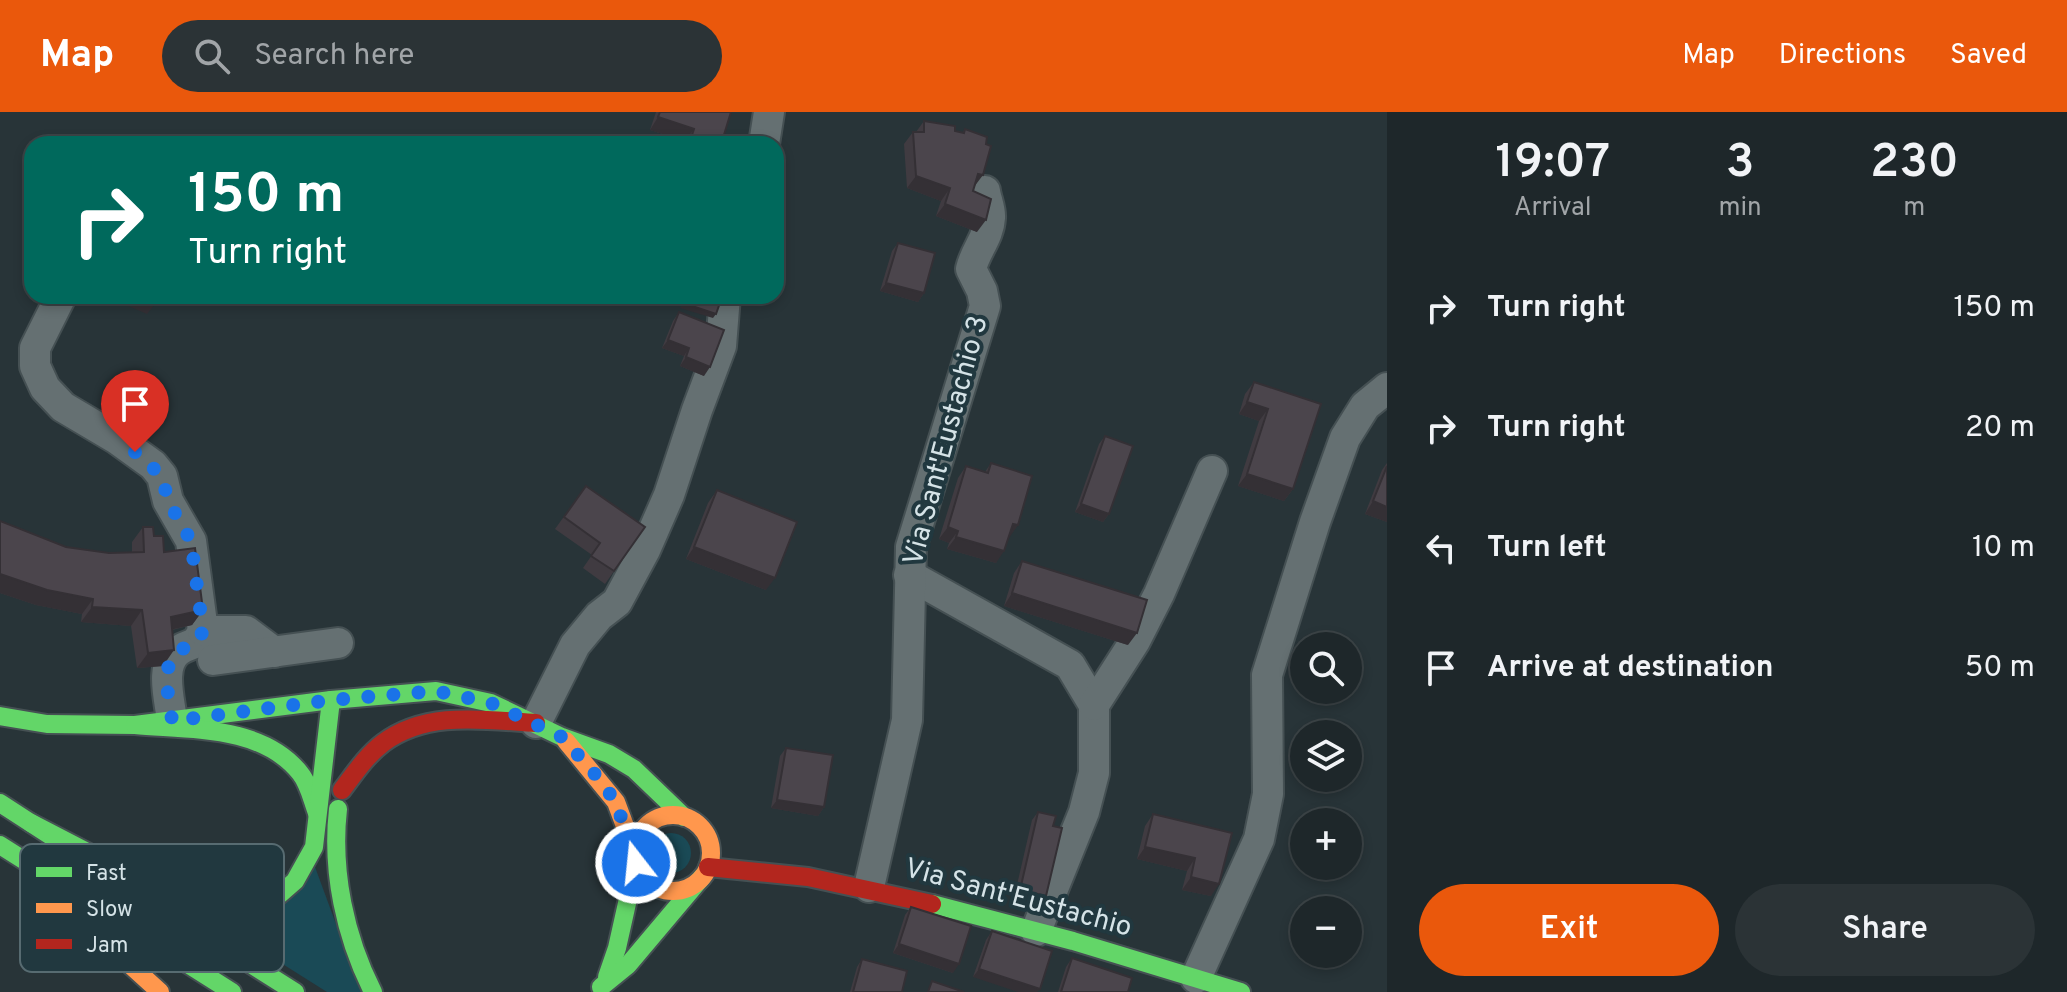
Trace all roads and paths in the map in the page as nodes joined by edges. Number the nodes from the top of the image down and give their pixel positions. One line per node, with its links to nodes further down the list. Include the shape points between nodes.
1 (769, 112): 2 (street)
2 (765, 136)
3 (985, 191): 8 (street, Via Sant'Eustachio 3, via 990,217 971,269 985,306 911,547)
4 (57, 304): 9 (street, via 35,348 35,366 45,388 63,407 117,439 162,476 168,501 191,541)
5 (724, 304): 17 (street, via 721,346 645,550 617,602 575,645)
6 (1387, 388): 40 (street, via 1365,406 1345,438 1315,522 1267,675 1268,794 1259,839)
7 (1212, 471): 14 (street, via 1153,606)
8 (909, 575): 14 (street, via 1070,665); 34 (street, Via Sant'Eustachio 3, via 907,720)
9 (203, 631): 11 (street, via 246,631); 16 (street, via 196,644 178,651 168,664)
10 (338, 643): 11 (street)
11 (274, 652): 12 (street)
12 (213, 660)
13 (331, 700): 16 (main road); 17 (main road, via 351,706 436,691 491,703); 23 (main road)
14 (1094, 705): 36 (street, via 1094,773 1084,812)
15 (0, 716): 18 (main road, via 47,724)
16 (172, 721): 18 (main road)
17 (536, 723): 19 (main road); 21 (main road, via 424,722 394,735 366,758)
18 (135, 725): 23 (main road, via 255,739 278,751 301,773)
19 (562, 737): 24 (main road, via 634,769); 31 (main road, via 616,802)
20 (345, 759): 21 (main road)
21 (342, 790): 45 (main road, via 337,818 341,892 359,963)
22 (0, 803): 25 (main road)
23 (317, 813): 35 (main road, via 314,847 305,869)
24 (684, 817): 26 (main road); 31 (main road, via 664,816 646,826)
25 (31, 823): 27 (main road); 28 (main road)
26 (703, 831): 32 (main road, via 710,847); 33 (main road, Via Sant'Eustachio)
27 (64, 844)
28 (72, 844)
29 (0, 845): 30 (main road)
30 (20, 858)
31 (635, 858): 32 (main road, via 641,875 660,889 684,889); 41 (main road, via 620,945)
32 (706, 871): 33 (main road, Via Sant'Eustachio); 41 (main road, via 628,965)
33 (778, 871): 34 (main road, Via Sant'Eustachio)
34 (869, 887): 36 (main road, Via Sant'Eustachio)
35 (284, 893)
36 (1036, 931): 40 (main road, Via Sant'Eustachio)
37 (138, 972): 42 (main road)
38 (200, 972): 43 (main road)
39 (264, 972): 44 (main road)
40 (1196, 978): 46 (main road, Via Sant'Eustachio)
41 (600, 989)
42 (160, 992)
43 (232, 992)
44 (295, 992)
45 (373, 992)
46 (1241, 992)

